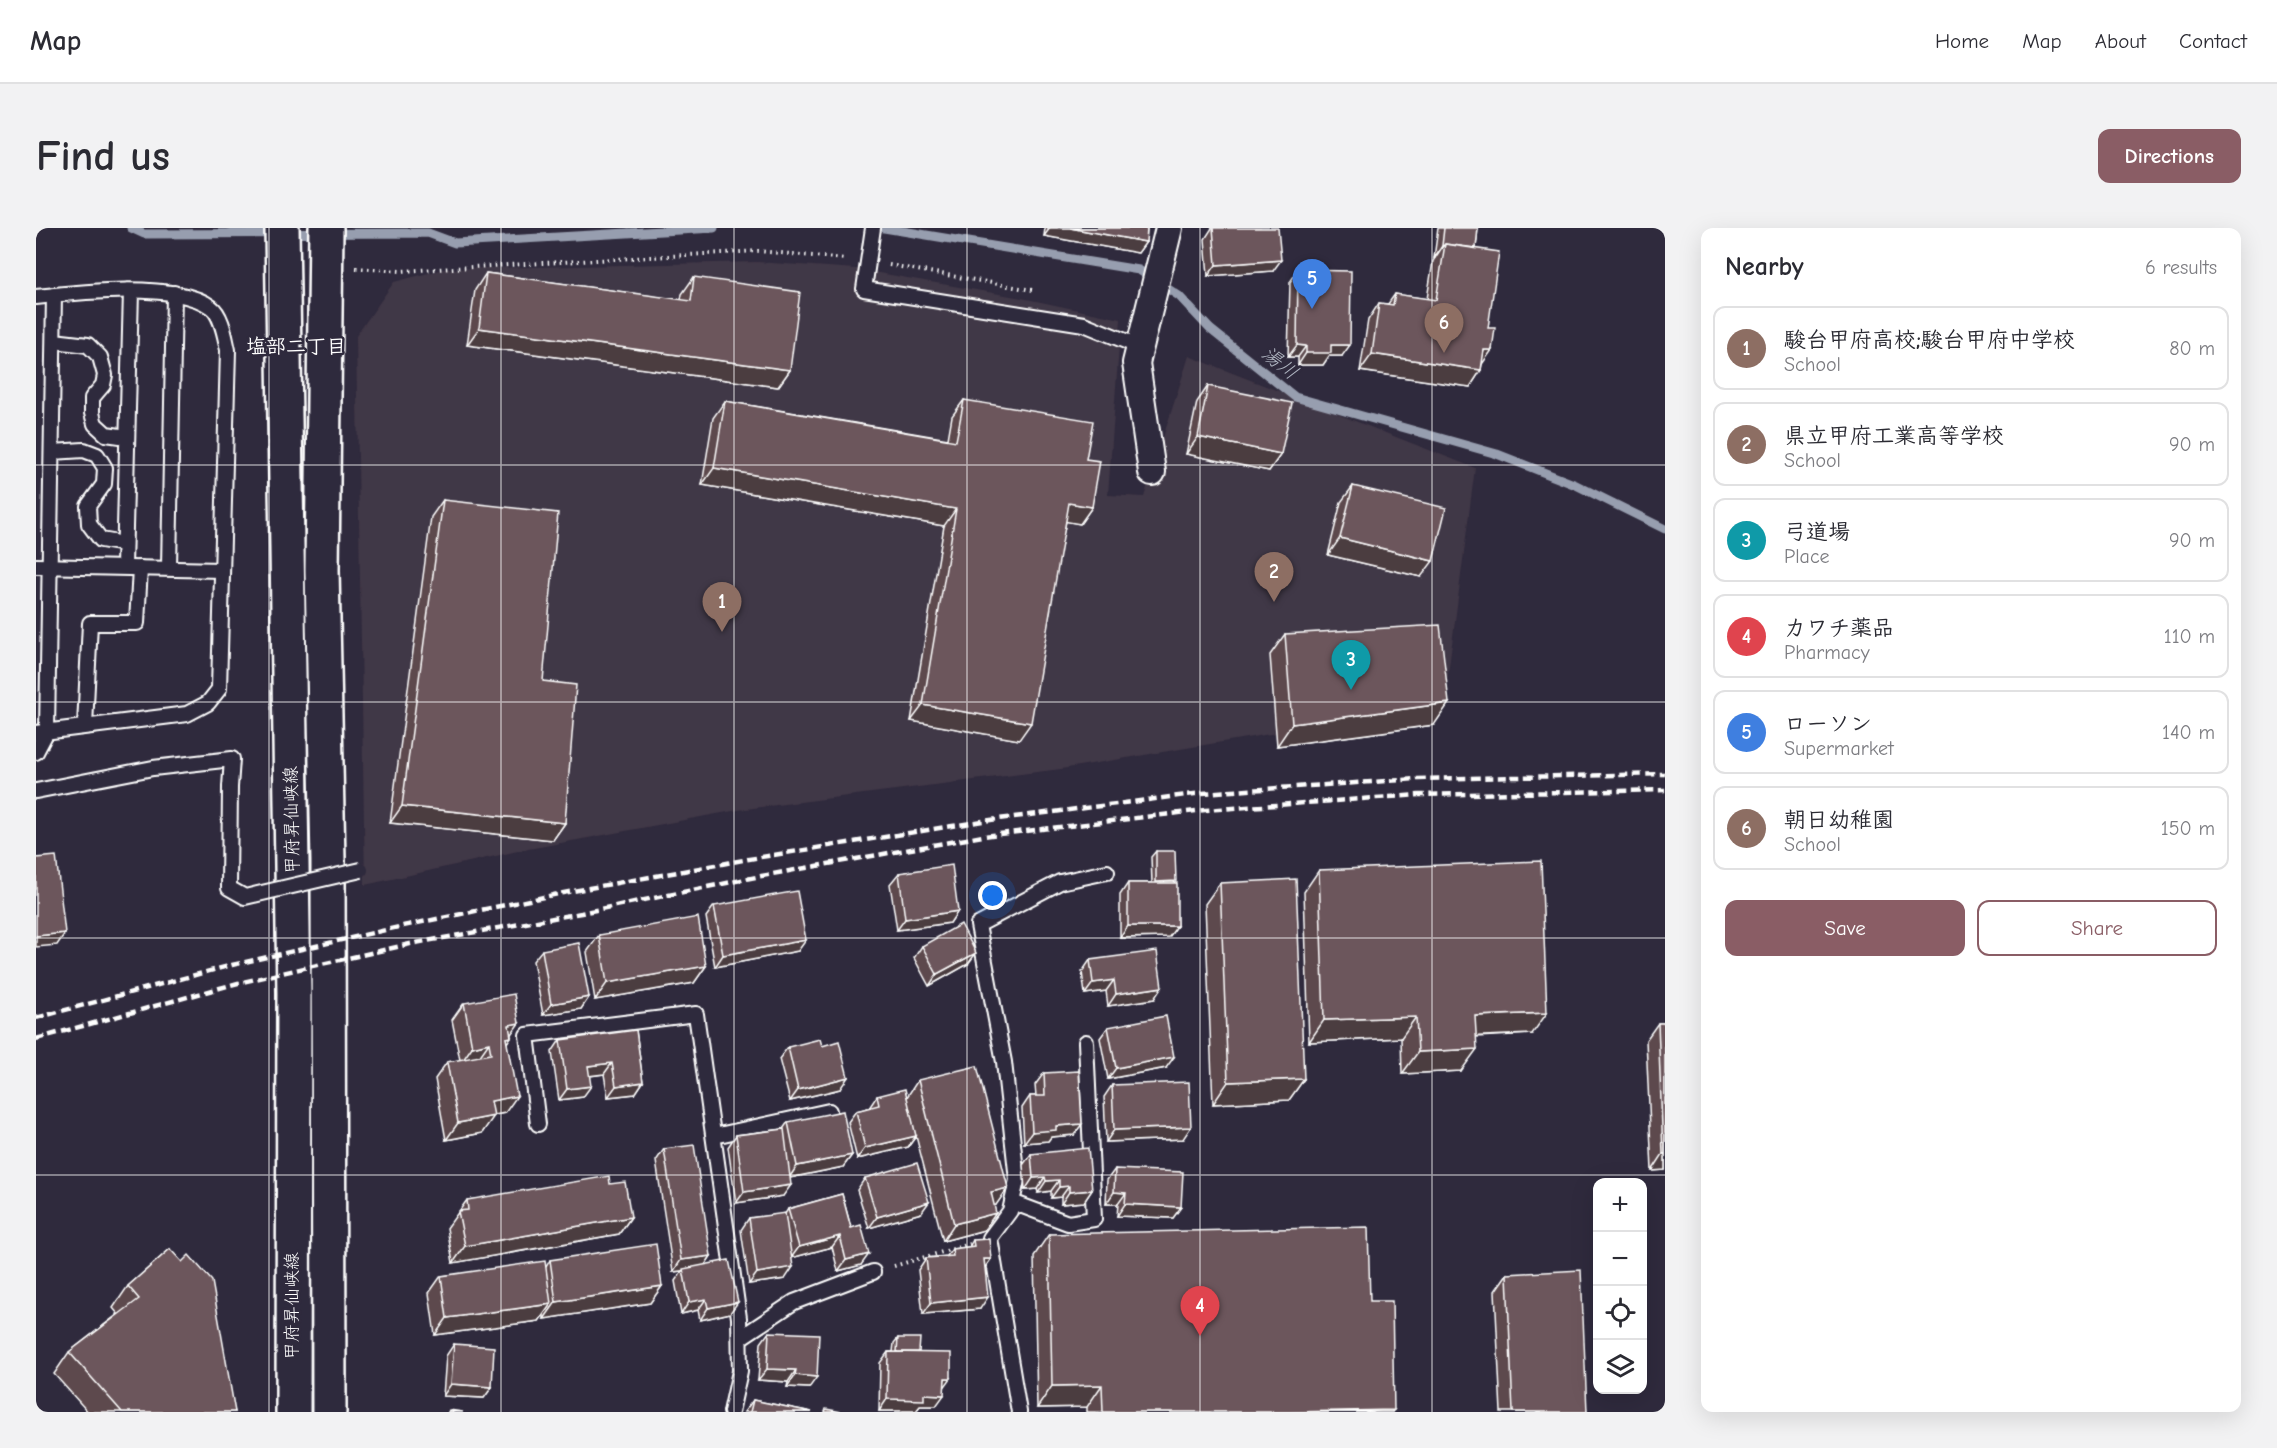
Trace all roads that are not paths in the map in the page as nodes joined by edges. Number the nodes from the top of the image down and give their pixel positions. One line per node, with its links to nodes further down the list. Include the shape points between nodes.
1 (873, 228): 10 (lane, via 864,289 1084,324)
2 (1169, 228): 10 (street)
3 (282, 241): 33 (main road, 甲府昇仙峡線, via 294,993)
4 (326, 249): 34 (main road, 甲府昇仙峡線, via 322,570 328,861)
5 (131, 291): 6 (lane); 7 (lane); 11 (lane)
6 (174, 293): 18 (lane); 19 (lane, via 212,308 223,328 228,350)
7 (54, 295): 8 (lane); 9 (lane)
8 (36, 297)
9 (54, 341): 11 (lane, via 87,345 100,357 105,375 103,385 92,398 95,424 106,434); 12 (lane)
10 (1140, 347): 13 (street, via 1136,363)
11 (127, 437): 14 (lane)
12 (52, 452): 14 (lane, via 84,450 97,455 105,468 104,484 88,506 89,524 101,540); 15 (lane)
13 (1152, 472)
14 (124, 544): 16 (lane)
15 (43, 566): 16 (lane); 21 (lane)
16 (123, 567): 17 (lane)
17 (141, 568): 18 (lane); 20 (lane, via 137,623 90,623)
18 (169, 568): 19 (lane)
19 (222, 570): 20 (lane, via 219,688 208,703 187,714)
20 (85, 726): 21 (lane)
21 (42, 732): 22 (lane)
22 (36, 752)
23 (36, 790): 24 (lane, bridge, via 153,768 232,759 229,888 245,897)
24 (361, 870)
25 (1107, 872): 30 (lane, via 1060,882 978,925 1005,1070 1017,1180)
26 (1086, 1042): 30 (lane, via 1094,1219 1068,1222)
27 (829, 1111): 29 (lane)
28 (538, 1124): 29 (lane, via 527,1035 696,1014)
29 (714, 1136): 32 (lane)
30 (1012, 1202): 36 (lane, via 990,1238)
31 (873, 1272): 32 (lane, via 794,1302)
32 (740, 1338): 35 (lane, via 740,1371)
33 (293, 1412)
34 (329, 1412)
35 (731, 1412)
36 (1019, 1412)

